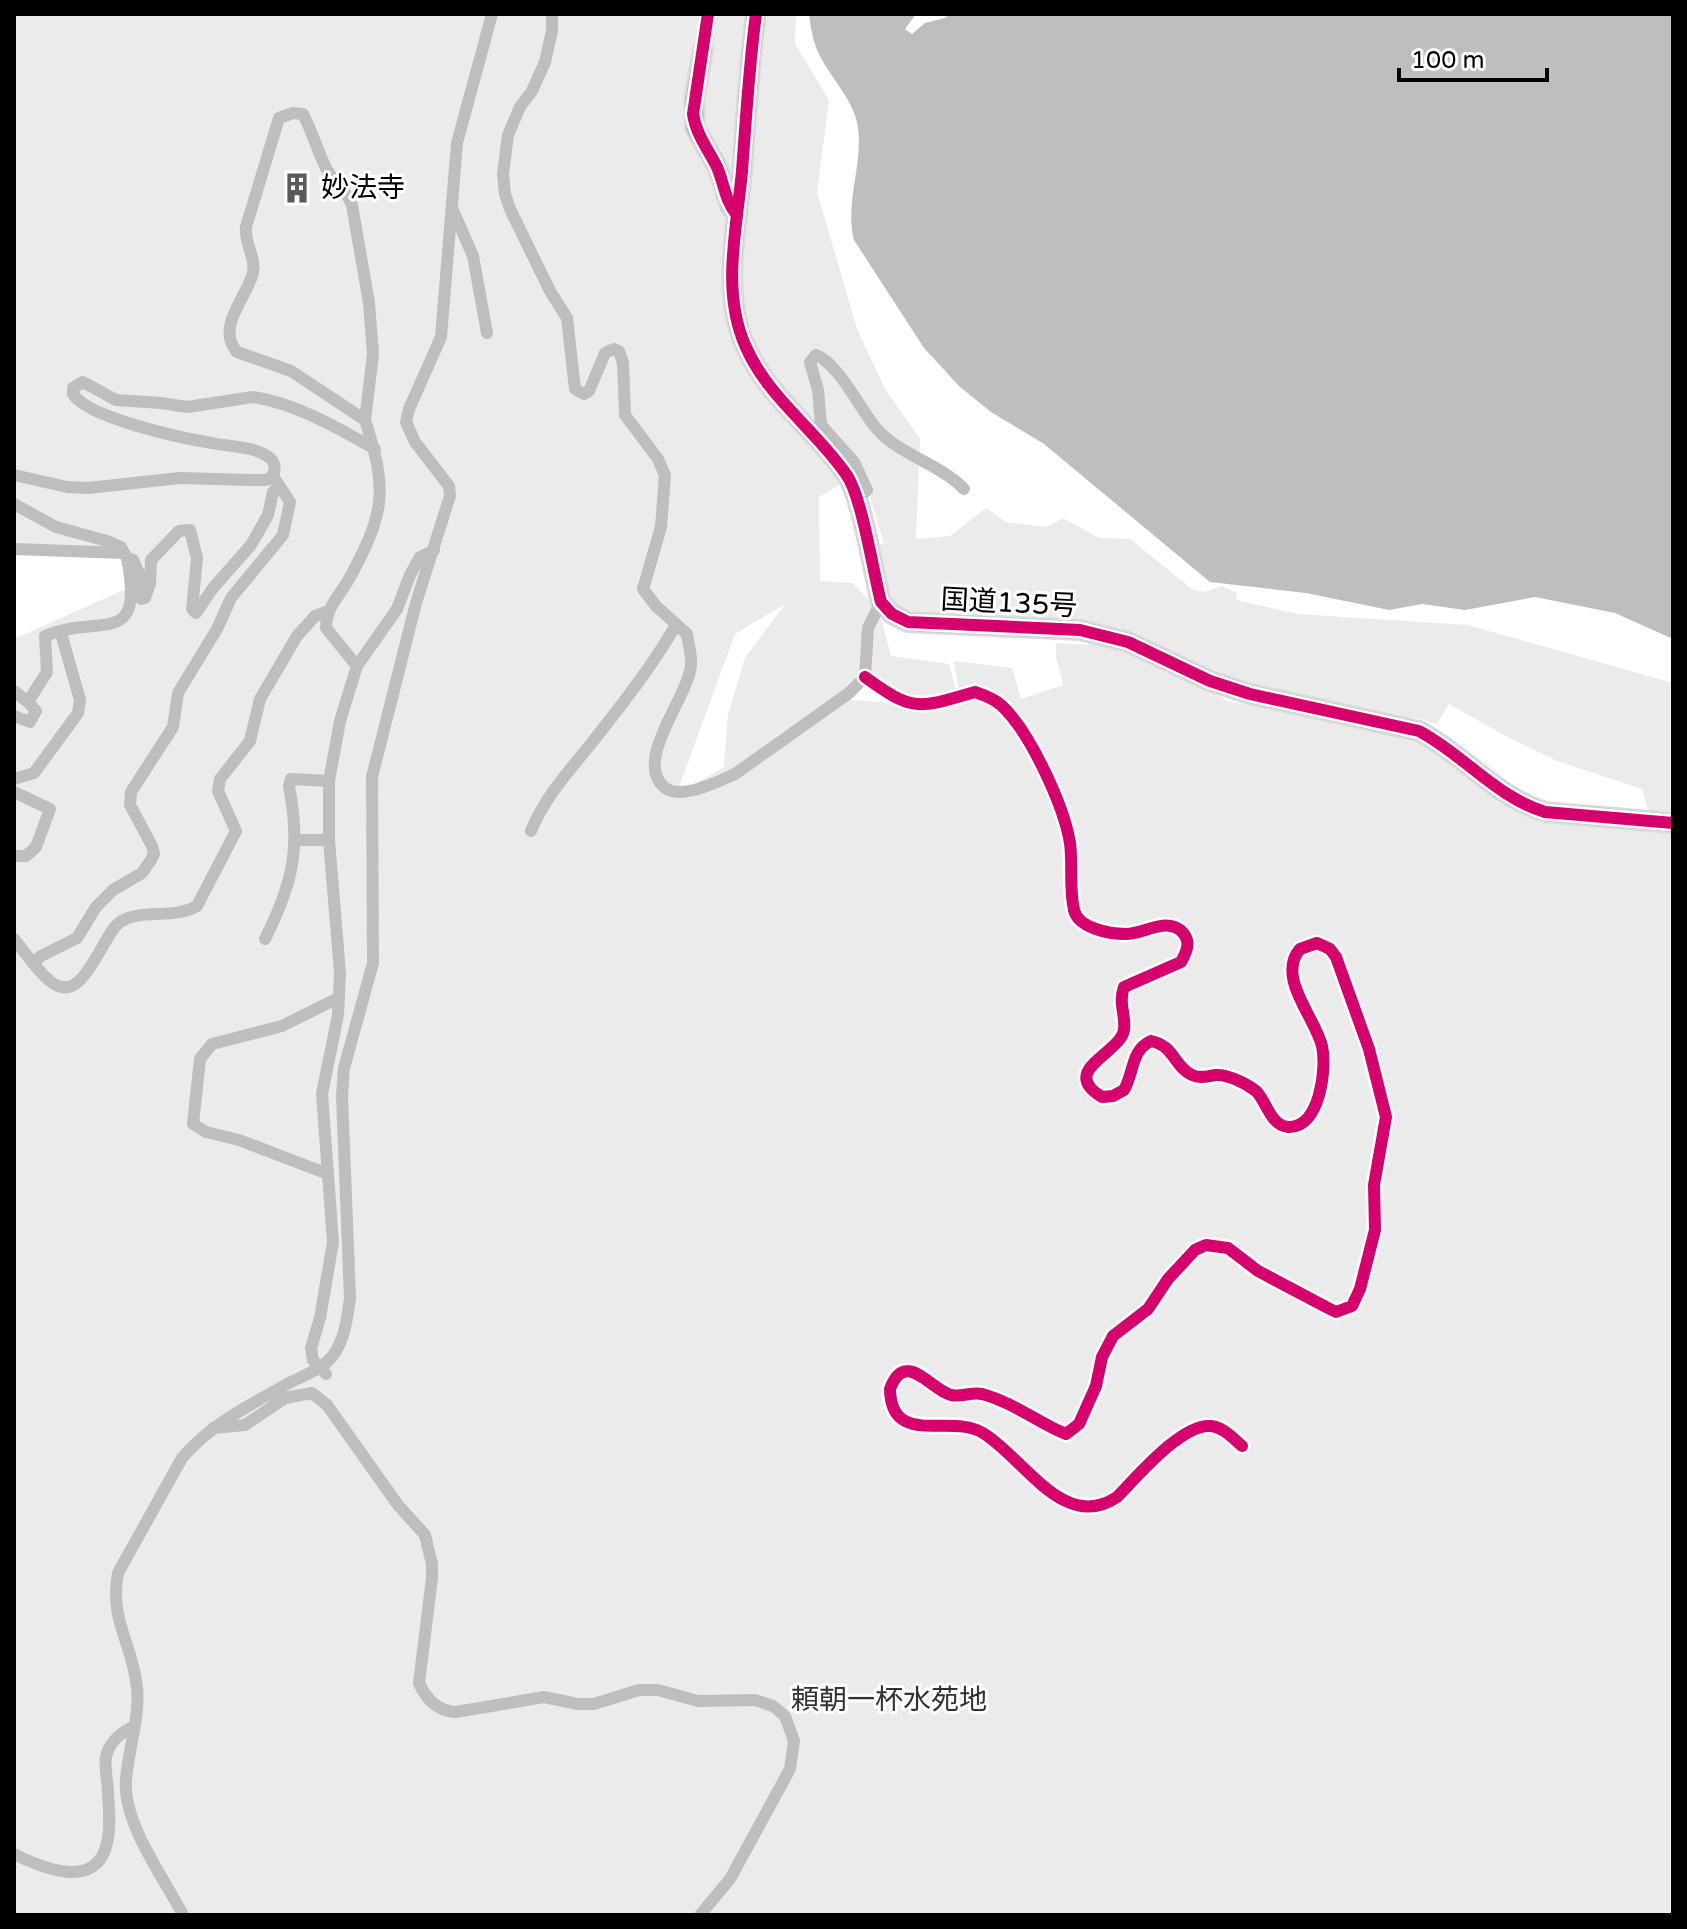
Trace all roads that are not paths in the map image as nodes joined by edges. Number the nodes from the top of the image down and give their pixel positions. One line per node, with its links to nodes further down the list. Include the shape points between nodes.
1 (492, 14): 5 (street, via 457,143)
2 (552, 14): 20 (street, via 545,62 508,135 505,194 567,318 575,389 589,391 605,353 614,349 622,356 625,415 665,475 661,527 643,589)
3 (756, 14): 6 (highway)
4 (703, 50): 6 (highway, via 695,128)
5 (450, 205): 7 (street, via 473,256); 16 (street, via 441,337 406,422 449,486)
6 (737, 215): 13 (highway, via 731,260 744,344 758,370 847,475)
7 (487, 333)
8 (365, 420): 8 (street, via 291,371 237,352 230,339 235,308 255,266 246,227 279,118 293,113 303,114 326,169 352,205 373,354); 9 (street)
9 (375, 449): 11 (street, via 287,405 261,398 187,407 116,400 83,382 73,388 77,400 97,413 258,451 274,461); 19 (street, via 380,509 348,582)
10 (14, 475): 11 (street, via 88,488 180,478)
11 (276, 481): 17 (street, via 268,515 251,545 199,611 192,609 197,558 190,530 179,531 151,560 145,598 141,599 141,578 133,560); 37 (street, via 290,502 283,535 231,598 178,693 173,727 131,792 130,805 152,846 151,860 142,873 96,907 77,938)
12 (964, 489): 13 (street, via 884,435 831,366 816,355 810,368 821,425 854,462 867,490)
13 (856, 500): 18 (highway)
14 (14, 504): 17 (street, via 56,527 121,547)
15 (14, 549): 17 (street)
16 (434, 550): 22 (street, via 420,557 397,609); 41 (street, via 372,777 373,963 344,1068 342,1096 347,1324 328,1361)
17 (126, 556): 21 (street, via 132,601 123,617 109,625 81,625)
18 (881, 602): 23 (street, via 868,628); 30 (highway, 国道135号, via 908,622 1080,630 1128,642 1250,694 1419,731 1505,793 1545,812)
19 (326, 612): 22 (street, via 326,628); 37 (street, via 297,636 260,699 250,741 220,779 218,791 236,831 197,906 122,921 74,985 56,986)
20 (676, 625): 23 (street, via 687,634 691,666 660,741 654,772 666,789 677,792 735,774); 31 (street, via 650,668 555,787)
21 (61, 633): 25 (street, via 45,636 47,672); 27 (street, via 80,700 78,713 34,773)
22 (357, 666): 28 (street)
23 (865, 677): 42 (street, via 900,701 929,706 975,692 1002,706 1045,769 1069,839 1075,917 1087,926 1117,933 1166,925 1183,932 1187,940 1181,962 1124,987 1122,1036 1090,1066 1087,1076 1102,1097 1124,1090 1134,1057 1151,1041 1170,1050 1189,1074 1225,1076 1253,1089 1281,1125 1304,1123 1319,1092 1322,1048 1299,999 1292,960 1300,949 1317,943 1336,957 1369,1049 1386,1117 1373,1195 1375,1230 1352,1306 1336,1312 1258,1271 1228,1248 1206,1245 1168,1279 1148,1309 1113,1336 1079,1424 1066,1434 990,1396 951,1395 917,1372 903,1373 890,1389 896,1412 906,1423 976,1430 1054,1495 1089,1508 1117,1497 1188,1431 1210,1425)
24 (14, 691): 25 (street)
25 (28, 702): 26 (street, via 36,711 30,722)
26 (14, 716)
27 (14, 779)
28 (329, 781): 32 (street, via 291,779); 33 (street)
29 (14, 792): 34 (street, via 50,809 36,847 26,856)
30 (1673, 823)
31 (531, 831)
32 (296, 840): 33 (street); 36 (street, via 281,907)
33 (329, 840): 38 (street)
34 (14, 856)
35 (14, 939): 37 (street)
36 (265, 939)
37 (34, 963)
38 (338, 998): 39 (street, via 322,1094); 39 (street, via 282,1026 223,1040 205,1050 193,1124)
39 (328, 1174): 40 (street, bridge, via 333,1242 311,1348 313,1360)
40 (326, 1374)
41 (213, 1428): 43 (street, via 182,1458 118,1573 116,1612 138,1689); 46 (street, via 245,1425 285,1398 312,1393 327,1405 425,1535 432,1578 419,1683 445,1711 544,1697 594,1704 639,1690 658,1690 698,1701 755,1700 785,1716 794,1741 790,1769 730,1879)
42 (1242, 1446)
43 (134, 1726): 44 (street, via 121,1732 106,1756 109,1826 101,1858 76,1872 60,1872); 45 (street, via 126,1778 130,1812)
44 (14, 1854)
45 (183, 1915)
46 (700, 1915)

